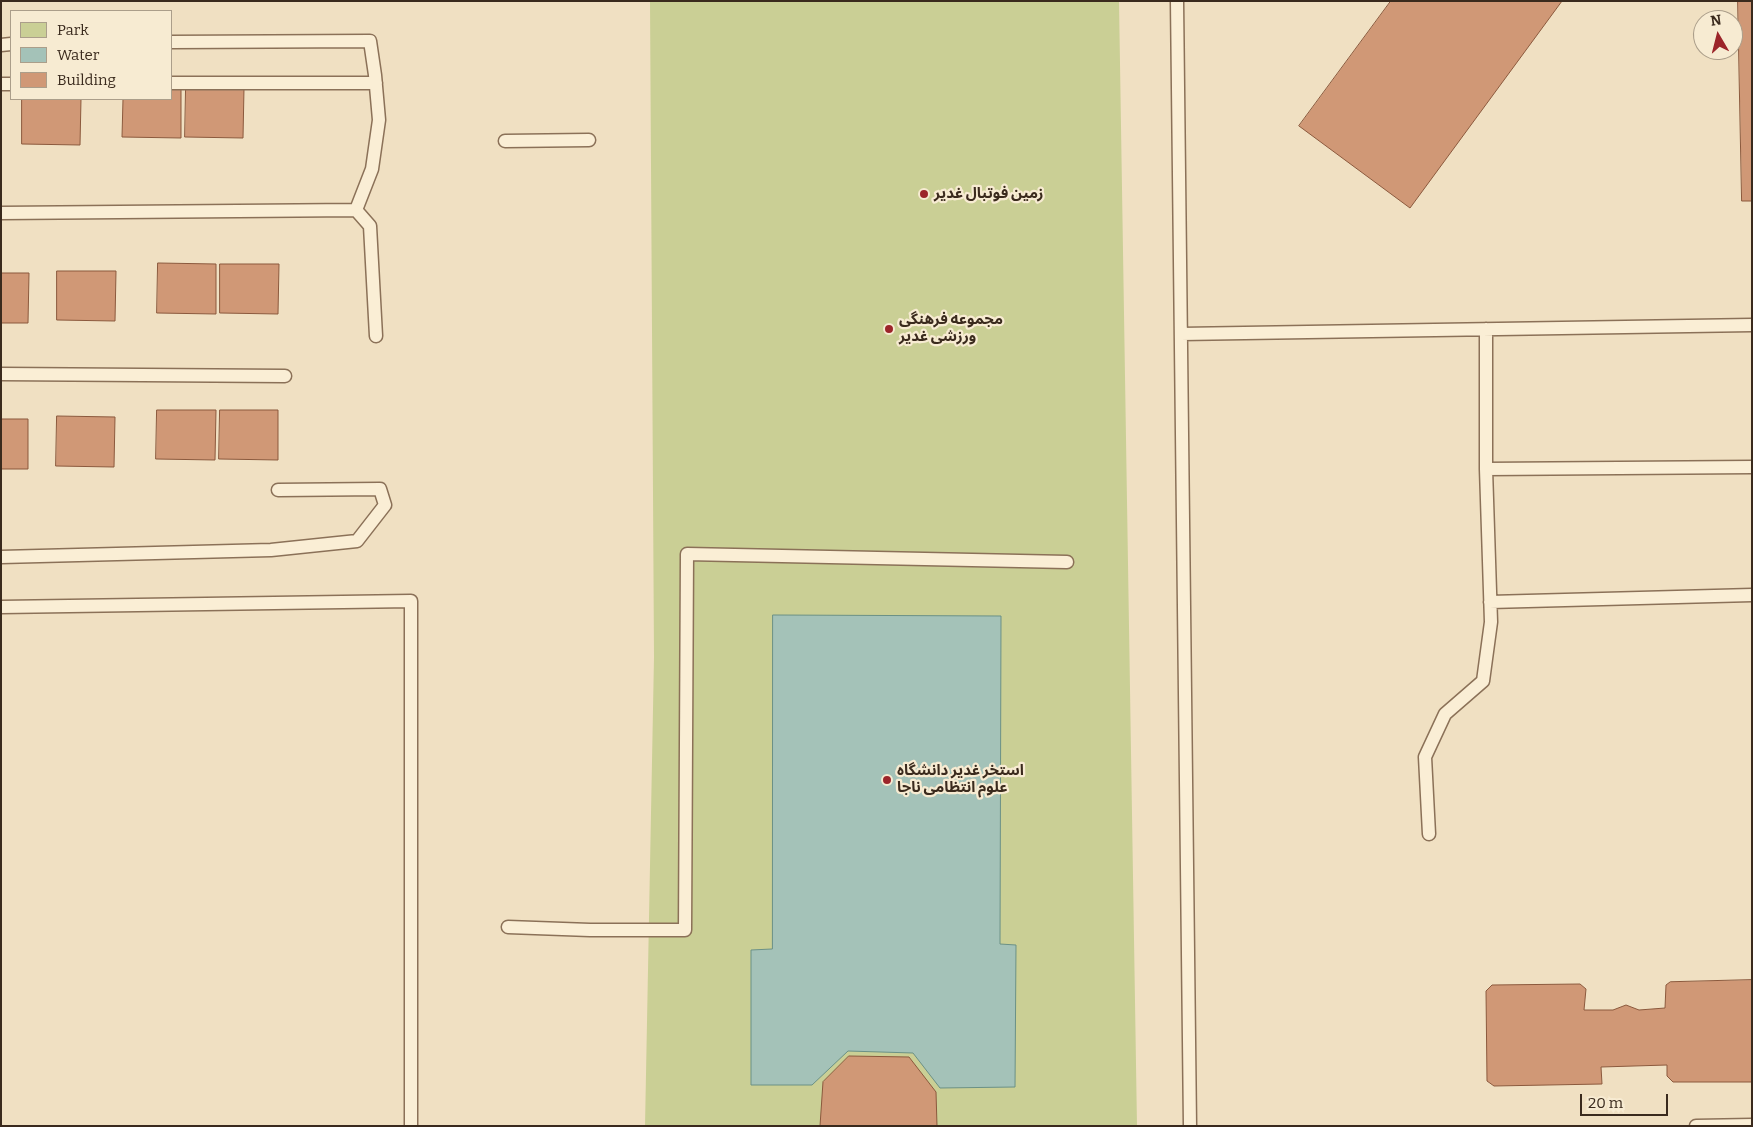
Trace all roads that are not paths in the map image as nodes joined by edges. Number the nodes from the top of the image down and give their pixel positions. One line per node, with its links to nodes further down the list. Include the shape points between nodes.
1 (1177, 1): 11 (lane)
2 (172, 42): 4 (lane, via 370,41)
3 (172, 83): 4 (lane)
4 (376, 83): 7 (lane, via 379,120 372,169)
5 (589, 140): 6 (lane)
6 (505, 141)
7 (356, 210): 8 (lane); 12 (lane, via 370,226)
8 (1, 213)
9 (1752, 324): 10 (lane)
10 (1486, 329): 11 (lane); 16 (lane)
11 (1181, 334): 27 (lane)
12 (376, 336)
13 (1, 374): 14 (lane)
14 (285, 376)
15 (1752, 467): 16 (lane)
16 (1486, 469): 21 (lane)
17 (278, 490): 18 (lane, via 380,488 385,505 357,541 271,550)
18 (1, 557)
19 (1067, 562): 24 (lane, via 688,554 685,930)
20 (1752, 595): 21 (lane)
21 (1490, 602): 23 (lane, via 1491,622 1483,681 1445,714 1425,757)
22 (1, 607): 26 (lane, via 411,601)
23 (1429, 834)
24 (508, 928)
25 (1752, 1125): 28 (lane)
26 (411, 1126)
27 (1190, 1126)
28 (1696, 1126)

